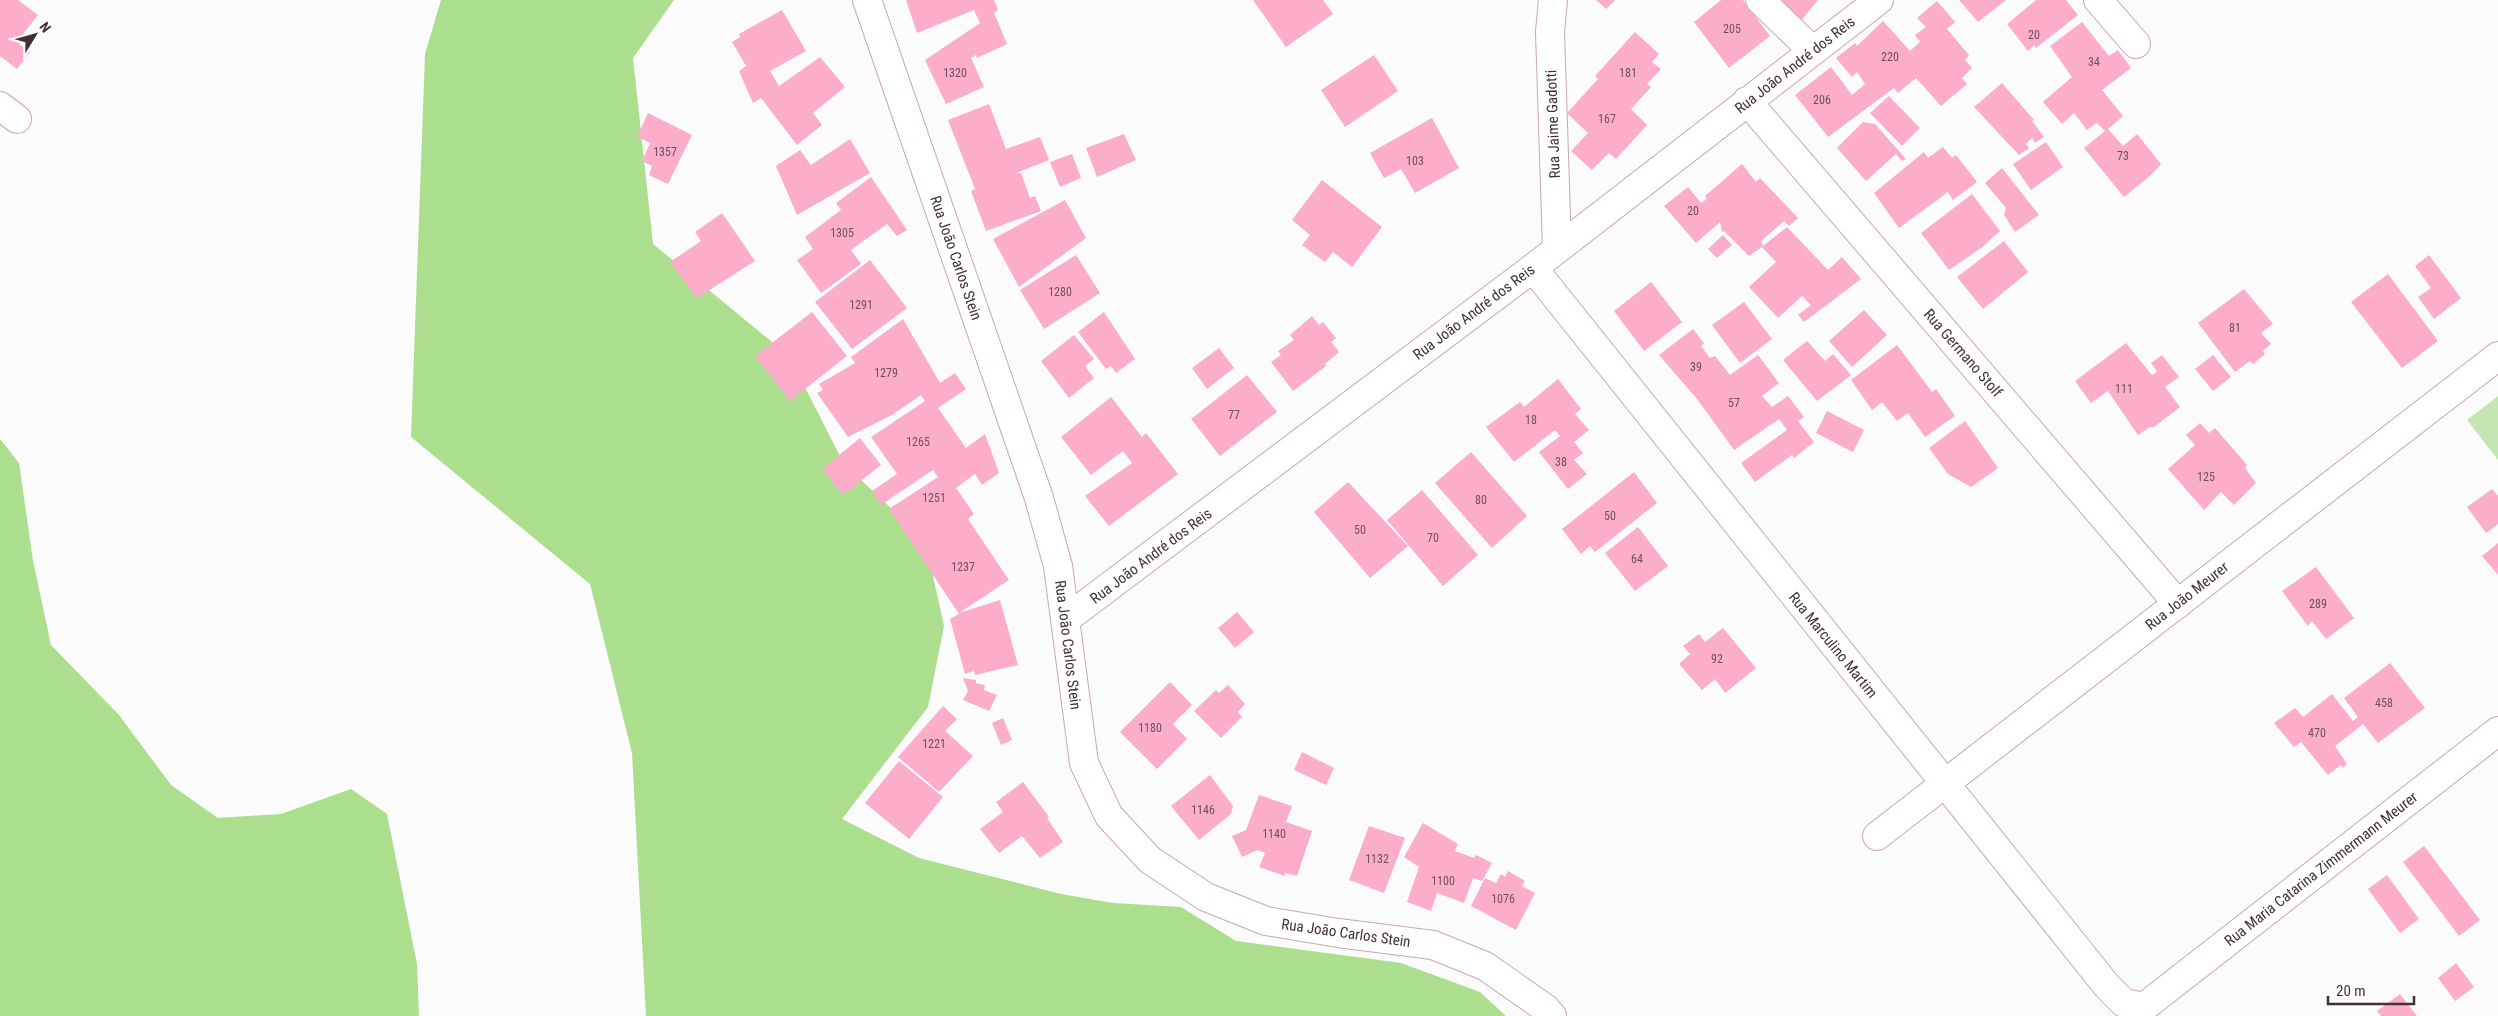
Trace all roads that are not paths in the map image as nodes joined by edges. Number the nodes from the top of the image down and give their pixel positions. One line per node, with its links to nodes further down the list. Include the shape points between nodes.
1 (867, 0): 13 (street, Rua João Carlos Stein, via 1040,498 1058,566)
2 (1553, 0): 9 (street, Rua Jaime Gadotti, via 1550,32)
3 (1760, 0): 7 (street)
4 (1879, 0): 7 (street, Rua João André dos Reis)
5 (2098, 0): 6 (street)
6 (2136, 44)
7 (1813, 51): 8 (street, Rua João André dos Reis)
8 (1748, 102): 9 (street, Rua João André dos Reis); 12 (street, Rua Germano Stolf)
9 (1557, 248): 10 (street, Rua João André dos Reis)
10 (1533, 268): 13 (street, Rua João André dos Reis); 15 (street, Rua Marculino Martim)
11 (2498, 356): 12 (street, Rua João Meurer)
12 (2178, 604): 15 (street, Rua João Meurer)
13 (1066, 619): 18 (street, Rua João Carlos Stein, via 1084,763 1109,816 1150,860 1206,897 1266,922 1433,945 1485,966)
14 (2498, 731): 17 (street, Rua Maria Catarina Zimmermann Meurer)
15 (1944, 784): 16 (street, Rua João Meurer); 17 (street, Rua Marculino Martim, via 2107,986 2124,1003)
16 (1876, 836)
17 (2144, 1007)
18 (1552, 1016)

